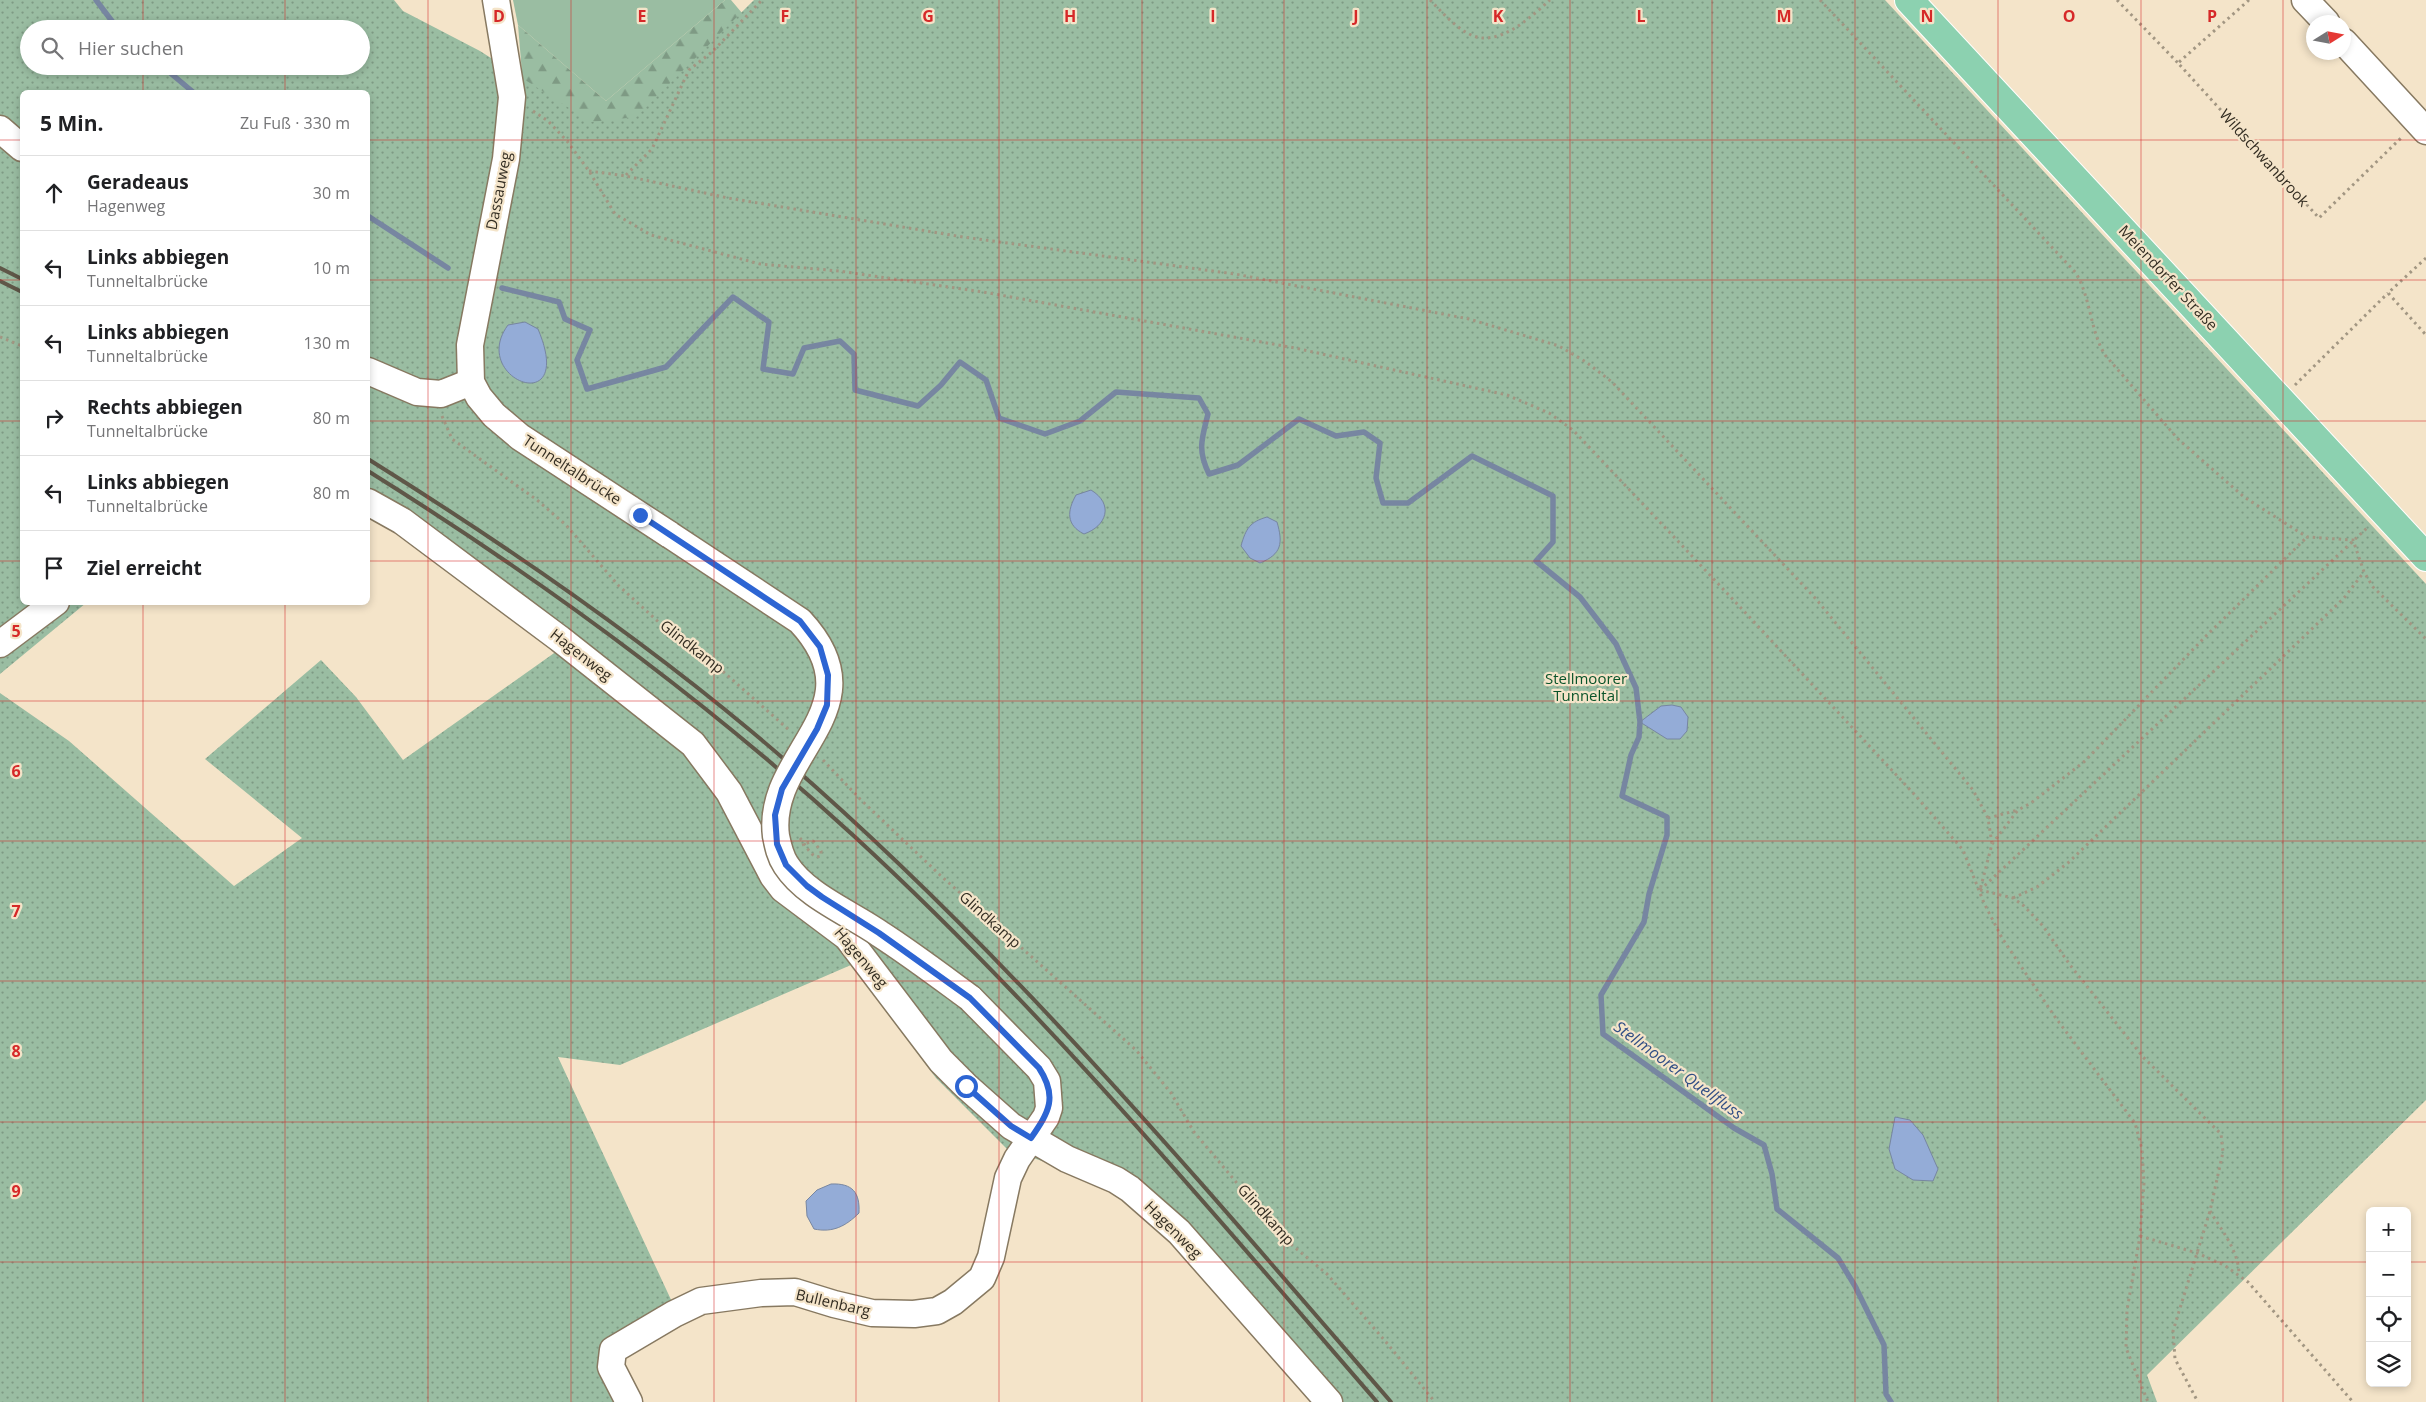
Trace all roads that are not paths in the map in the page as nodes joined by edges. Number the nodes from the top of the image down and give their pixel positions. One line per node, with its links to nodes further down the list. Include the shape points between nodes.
1 (496, 0): 10 (street, Dassauweg, via 512,97 506,159 470,345)
2 (1909, 0): 12 (main road, Meiendorfer Straße)
3 (2305, 0): 4 (street)
4 (2319, 15)
5 (2351, 50): 6 (street)
6 (2422, 126)
7 (0, 129): 8 (street)
8 (20, 146)
9 (370, 372): 10 (street, via 417,392 440,394)
10 (471, 382): 15 (street, Tunneltalbrücke, bridge, via 494,416 520,436 800,621 811,632 825,661 827,705 777,802 777,844 786,865 814,892 879,933 970,998 1027,1054 1047,1080 1049,1108)
11 (370, 503): 15 (street, Hagenweg, via 402,521 693,744 728,792 772,876 783,889 848,937 941,1061 1011,1126)
12 (2426, 557)
13 (52, 605): 14 (street)
14 (0, 644)
15 (1031, 1138): 16 (street, Bullenbarg, via 1008,1178 991,1257 982,1278 969,1290 937,1311 914,1314 872,1313 795,1292 701,1300 613,1350 611,1367); 17 (street, Hagenweg, via 1066,1159 1116,1180 1157,1211)
16 (629, 1402)
17 (1329, 1402)

